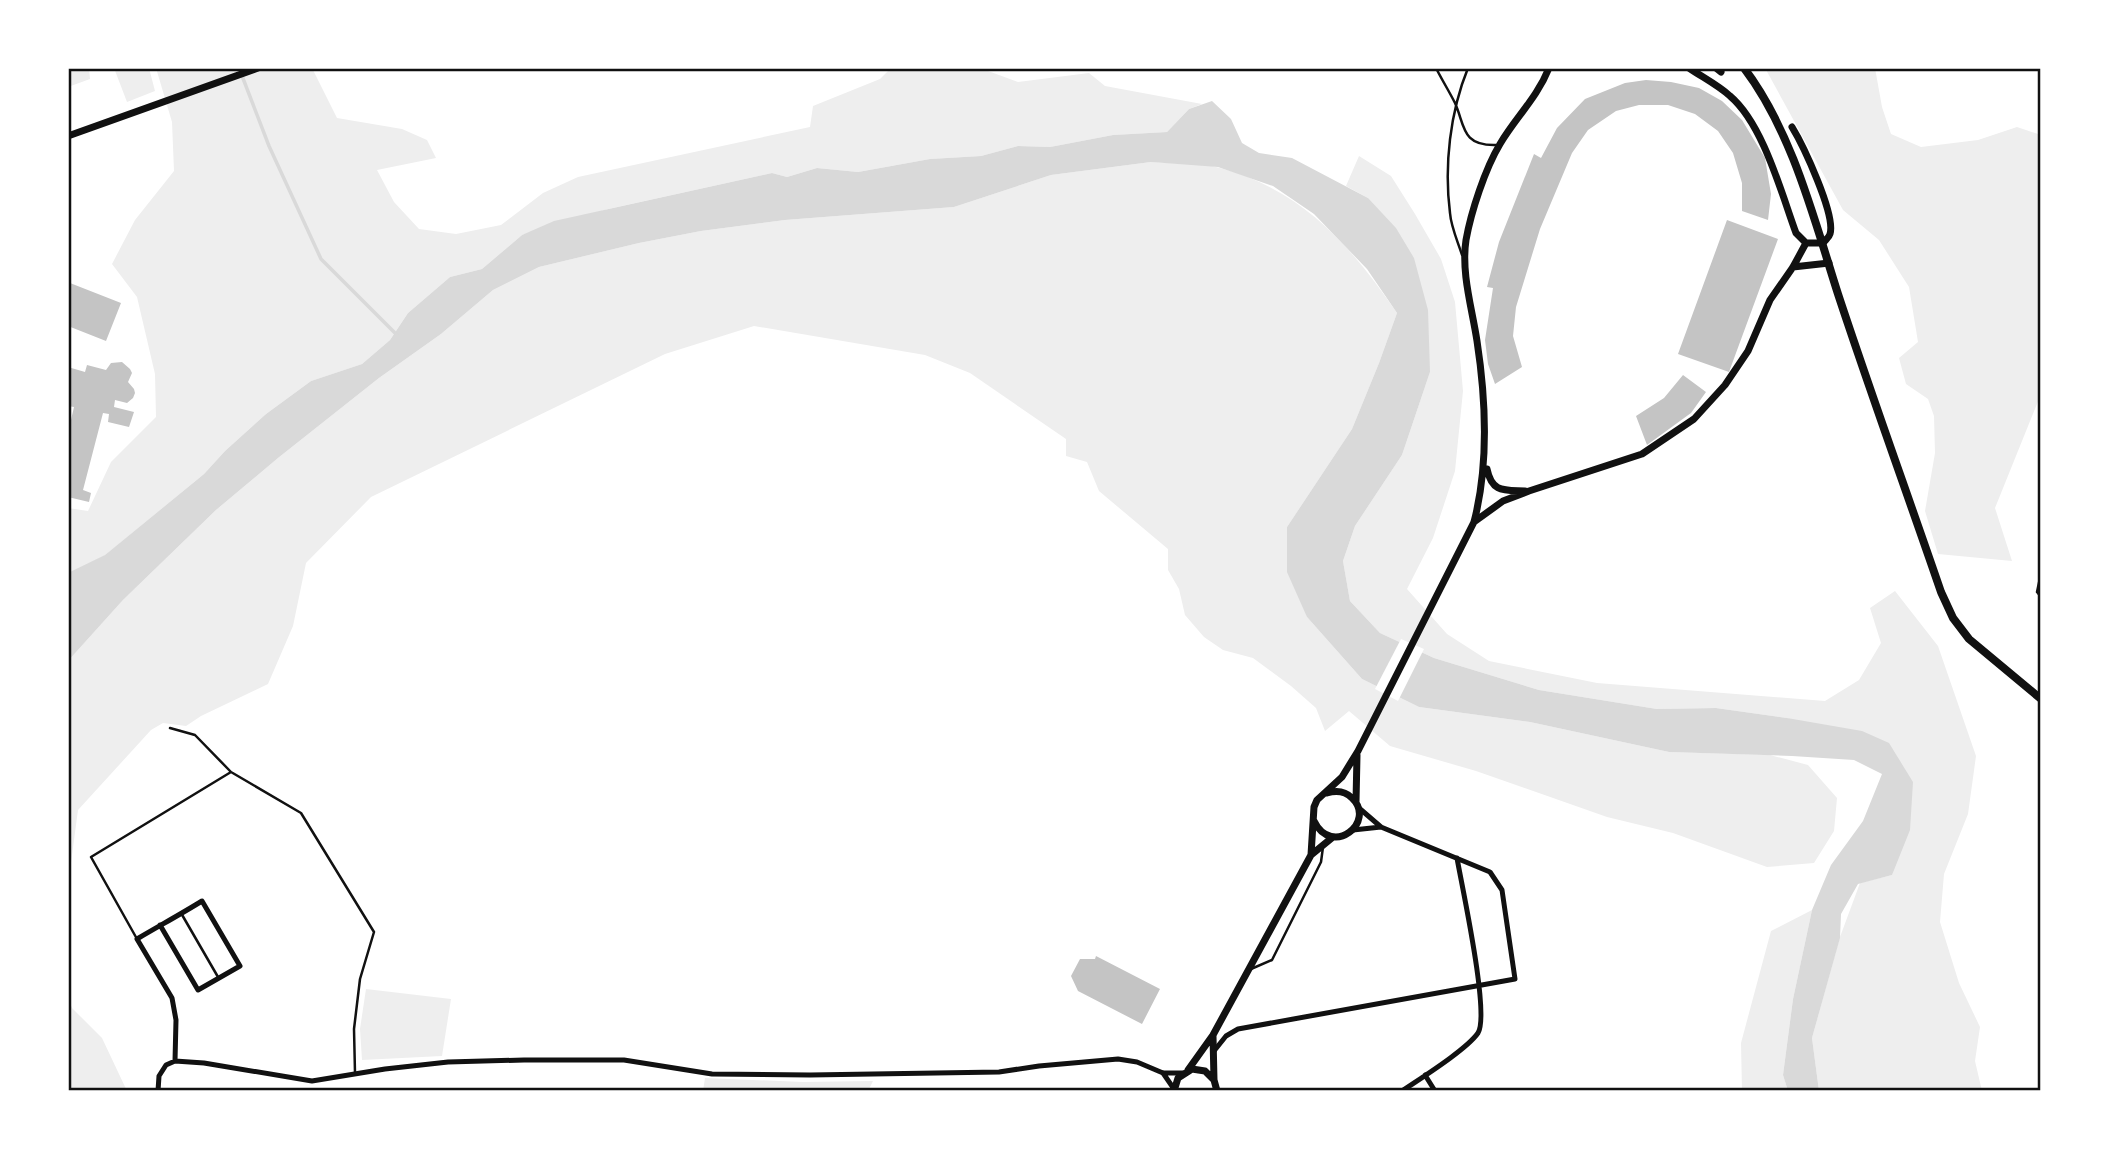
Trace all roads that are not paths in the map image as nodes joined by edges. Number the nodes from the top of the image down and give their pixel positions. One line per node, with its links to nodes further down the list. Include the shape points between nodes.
1 (258, 68): 9 (street)
2 (1436, 68): 7 (lane)
3 (1468, 68): 7 (lane)
4 (1549, 68): 10 (street, via 1541,89)
5 (1689, 68): 11 (street, via 1730,96 1748,116 1796,233)
6 (1744, 68): 12 (main road, via 1782,133)
7 (1456, 106): 10 (lane, via 1461,127 1472,139); 14 (lane, via 1448,159 1450,215)
8 (1792, 127): 12 (street, via 1818,181 1830,221 1830,234)
9 (68, 136)
10 (1499, 145): 14 (street, via 1466,239)
11 (1806, 243): 12 (street); 15 (street)
12 (1823, 243): 13 (main road)
13 (1829, 263): 15 (street); 21 (main road, via 1953,618 1969,639)
14 (1464, 265): 16 (street, via 1480,360)
15 (1793, 267): 17 (street, via 1770,300 1748,351 1694,419 1642,454)
16 (1485, 461): 17 (street, via 1490,482 1497,489); 18 (street)
17 (1529, 491): 18 (street, via 1496,505)
18 (1472, 525): 23 (street)
19 (2041, 573): 20 (lane)
20 (2041, 597)
21 (2041, 699)
22 (170, 728): 24 (lane, via 195,736)
23 (1358, 751): 25 (street); 26 (street)
24 (231, 772): 36 (lane, via 91,857); 44 (lane, via 301,813 374,932 360,979)
25 (1326, 793): 26 (street, via 1343,792); 27 (street, via 1317,800)
26 (1357, 804): 28 (street); 29 (street)
27 (1314, 820): 30 (street, via 1321,832); 32 (street)
28 (1381, 827): 29 (street); 33 (street)
29 (1353, 830): 30 (street)
30 (1333, 837): 31 (street)
31 (1324, 844): 32 (street); 37 (lane, via 1321,862 1272,960)
32 (1311, 855): 37 (street)
33 (1457, 859): 39 (street); 39 (street, via 1490,872 1502,890 1516,979)
34 (181, 913): 35 (street); 38 (lane); 38 (street, via 202,901 209,912 240,966)
35 (160, 925): 36 (street); 38 (street, via 198,990)
36 (137, 939): 42 (street, via 172,998)
37 (1248, 971): 40 (street)
38 (219, 978)
39 (1479, 985): 41 (street, via 1238,1029); 46 (street, via 1480,1030 1469,1044)
40 (1213, 1035): 41 (street); 43 (street)
41 (1214, 1051): 47 (street)
42 (175, 1061): 44 (street, via 312,1081); 49 (street, via 159,1076)
43 (1186, 1071): 45 (street); 47 (street, via 1200,1069); 48 (street)
44 (355, 1073): 45 (street, via 448,1062 599,1060 712,1074 999,1072 1118,1059)
45 (1163, 1073): 48 (street)
46 (1425, 1075): 51 (street); 52 (street)
47 (1214, 1080): 50 (street)
48 (1174, 1090)
49 (159, 1091)
50 (1217, 1091)
51 (1402, 1091)
52 (1435, 1091)

